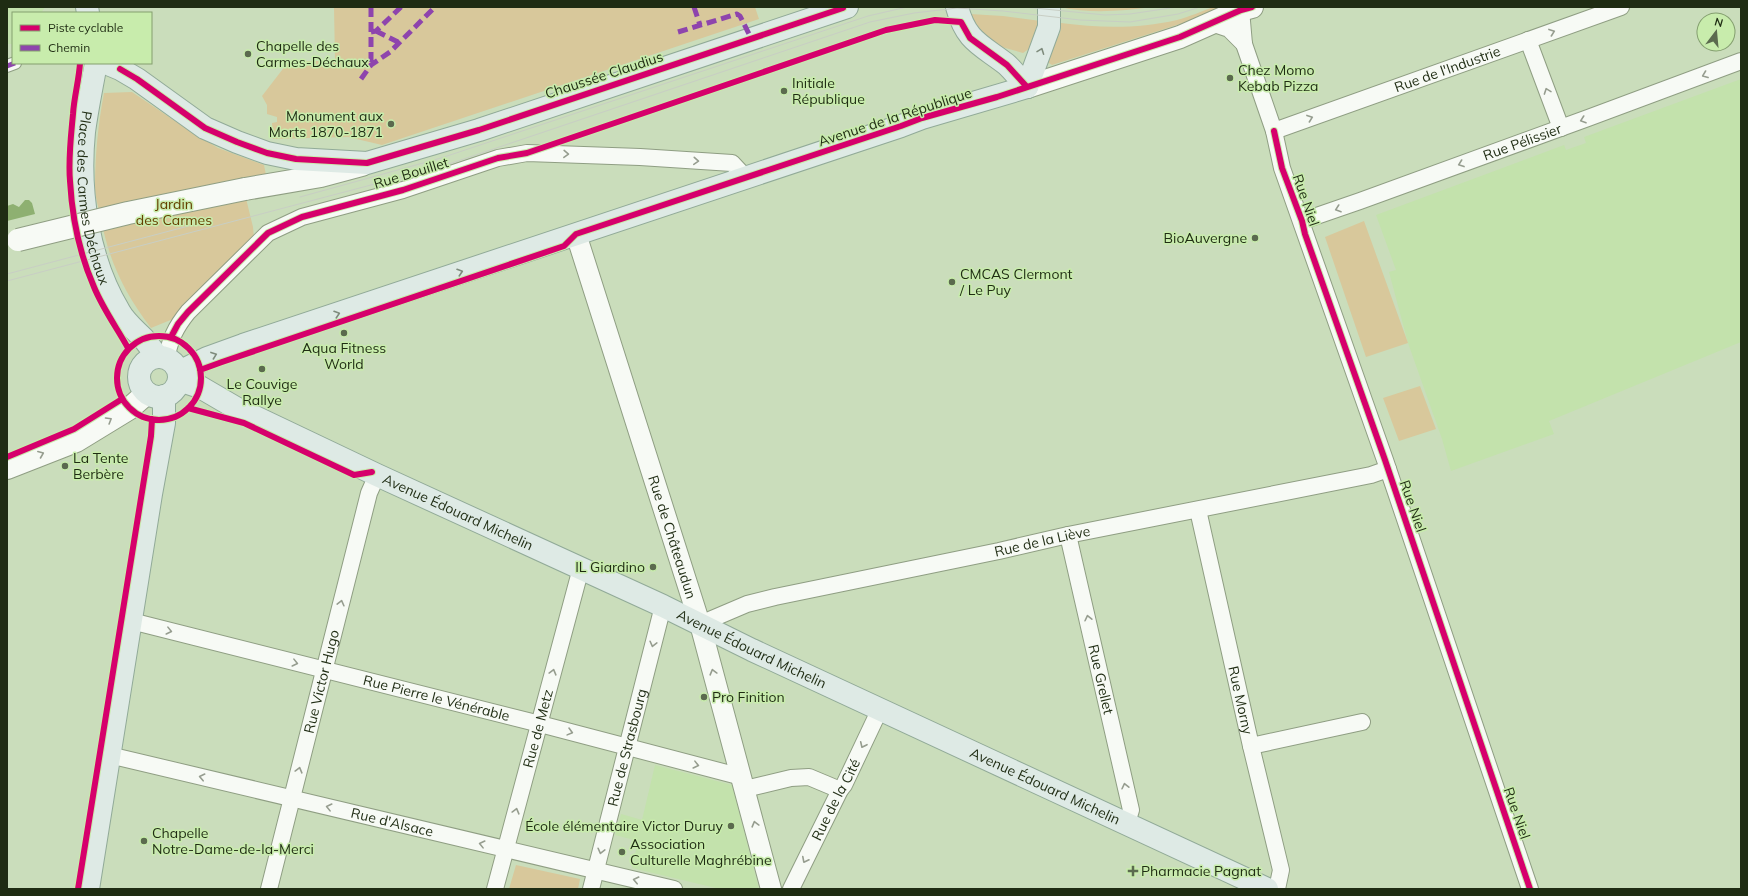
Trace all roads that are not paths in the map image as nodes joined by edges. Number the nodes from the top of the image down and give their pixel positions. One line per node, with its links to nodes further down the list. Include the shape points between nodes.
1 (847, 7): 15 (main road, Chaussée Claudius, via 479,130)
2 (957, 7): 12 (main road, via 961,22 970,38 1007,65)
3 (1050, 7): 12 (main road, one-way to 3, via 1049,27)
4 (1621, 7): 7 (street, Rue de l'Industrie, one-way to 4)
5 (1244, 8): 6 (main road, Avenue de la République); 8 (street, Rue Niel)
6 (1211, 23): 8 (street, Rue Niel, via 1229,29); 12 (main road, Avenue de la République, via 1180,36)
7 (1528, 40): 13 (street, one-way to 7); 14 (street, Rue de l'Industrie, one-way to 7)
8 (1244, 44): 14 (street, Rue Niel)
9 (1741, 61): 13 (street, Rue Pélissier, one-way to 13)
10 (96, 64): 20 (main road, Place des Carmes Déchaux, via 84,133 87,220 99,267 119,311)
11 (108, 64): 15 (main road, Chaussée Claudius, via 126,73 205,128 237,142 267,153 296,159)
12 (1027, 87): 16 (main road, Avenue de la République, via 922,118)
13 (1561, 128): 17 (street, Rue Pélissier, one-way to 17)
14 (1274, 131): 17 (street, Rue Niel, via 1282,168)
15 (367, 163): 19 (main road, bridge, via 321,176 128,212)
16 (746, 178): 18 (main road, Avenue de la République); 20 (street, Rue Bouillet, one-way to 16, via 171,337 188,312 268,233 302,217 403,190 498,158 527,153 732,163)
17 (1302, 221): 22 (street, Rue Niel)
18 (576, 234): 20 (main road, Avenue de la République, one-way to 18, via 243,345); 29 (street, Rue de Châteaudun)
19 (12, 241)
20 (164, 377): 21 (main road, one-way to 20, via 76,441 130,408); 23 (main road, Avenue Édouard Michelin, via 194,400 236,408); 28 (main road, via 163,430)
21 (7, 468)
22 (1388, 470): 24 (street, Rue de la Liève); 52 (street, Rue Niel)
23 (377, 474): 26 (main road, Avenue Édouard Michelin); 30 (street, Rue Victor Hugo, one-way to 23, via 369,493)
24 (1198, 510): 25 (street, Rue de la Liève); 34 (street, Rue Morny)
25 (1068, 535): 29 (street, Rue de la Liève, via 748,604); 40 (street, Rue Grellet, one-way to 25, via 1131,810)
26 (581, 568): 27 (main road, Avenue Édouard Michelin); 33 (street, Rue de Metz, one-way to 26)
27 (663, 606): 29 (main road, Avenue Édouard Michelin); 35 (street, Rue de Strasbourg, one-way to 35)
28 (131, 621): 30 (street, Rue Pierre le Vénérable, one-way to 30); 36 (main road)
29 (700, 624): 31 (main road, Avenue Édouard Michelin); 37 (street, Rue de Châteaudun, one-way to 29)
30 (324, 670): 33 (street, Rue Pierre le Vénérable); 39 (street, Rue Victor Hugo, one-way to 30)
31 (880, 709): 38 (street, Rue de la Cité, one-way to 38); 40 (main road, Avenue Édouard Michelin)
32 (1362, 722): 34 (street)
33 (540, 724): 35 (street, Rue Pierre le Vénérable, one-way to 35); 41 (street, Rue de Metz, one-way to 33)
34 (1251, 746): 51 (street, Rue Morny, via 1281,870)
35 (627, 748): 37 (street, Rue Pierre le Vénérable, one-way to 37); 42 (street, Rue de Strasbourg, one-way to 42)
36 (109, 755): 39 (street, Rue d'Alsace, one-way to 36); 43 (main road)
37 (744, 783): 38 (street, via 809,777); 48 (street, Rue de Châteaudun, one-way to 37)
38 (840, 790): 49 (street, Rue de la Cité, one-way to 49)
39 (291, 798): 41 (street, Rue d'Alsace, one-way to 39); 44 (street, Rue Victor Hugo)
40 (1127, 824): 50 (main road, Avenue Édouard Michelin)
41 (506, 850): 42 (street, Rue d'Alsace); 45 (street, Rue de Metz)
42 (596, 870): 46 (street, Rue de Strasbourg); 47 (street, Rue d'Alsace, one-way to 42)
43 (88, 889)
44 (269, 889)
45 (495, 889)
46 (591, 889)
47 (674, 889)
48 (771, 889)
49 (791, 889)
50 (1267, 889)
51 (1277, 889)
52 (1530, 889)

